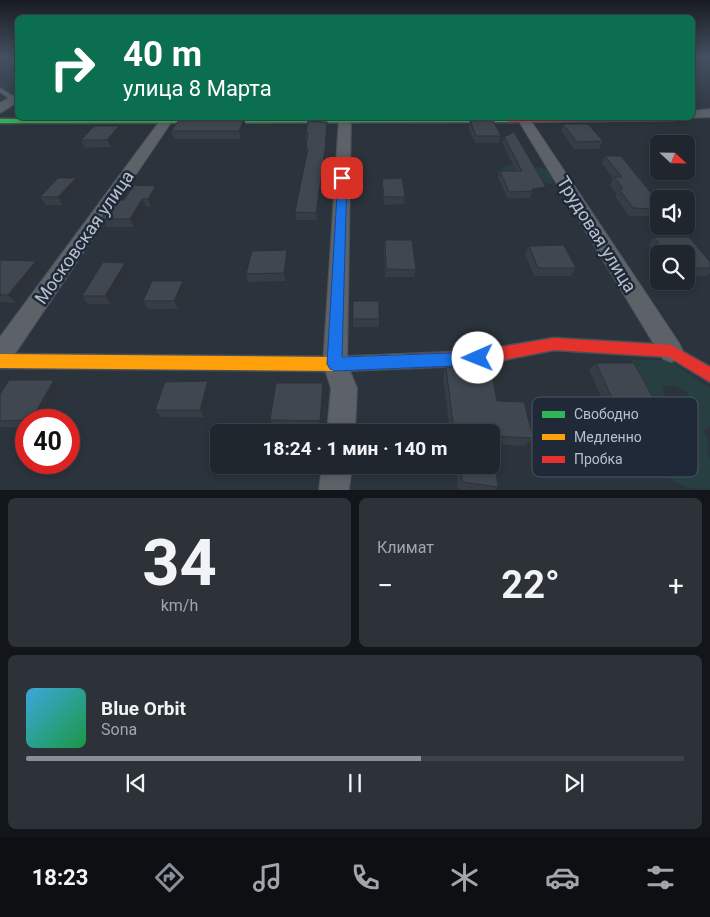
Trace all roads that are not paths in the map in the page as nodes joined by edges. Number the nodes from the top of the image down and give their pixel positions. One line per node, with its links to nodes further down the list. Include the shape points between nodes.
1 (0, 90): 2 (lane)
2 (15, 98)
3 (15, 99): 4 (street)
4 (0, 109)
5 (710, 113): 6 (street)
6 (695, 115)
7 (56, 120): 11 (street)
8 (167, 120): 13 (street, Московская улица)
9 (345, 120): 15 (street)
10 (524, 120): 12 (street, Трудовая улица)
11 (0, 121)
12 (671, 351): 15 (street, via 554,344 478,358); 16 (street)
13 (0, 356)
14 (0, 361): 15 (street)
15 (335, 364): 17 (street, via 344,388)
16 (710, 375)
17 (342, 424)
18 (336, 474): 19 (street)
19 (334, 490)

